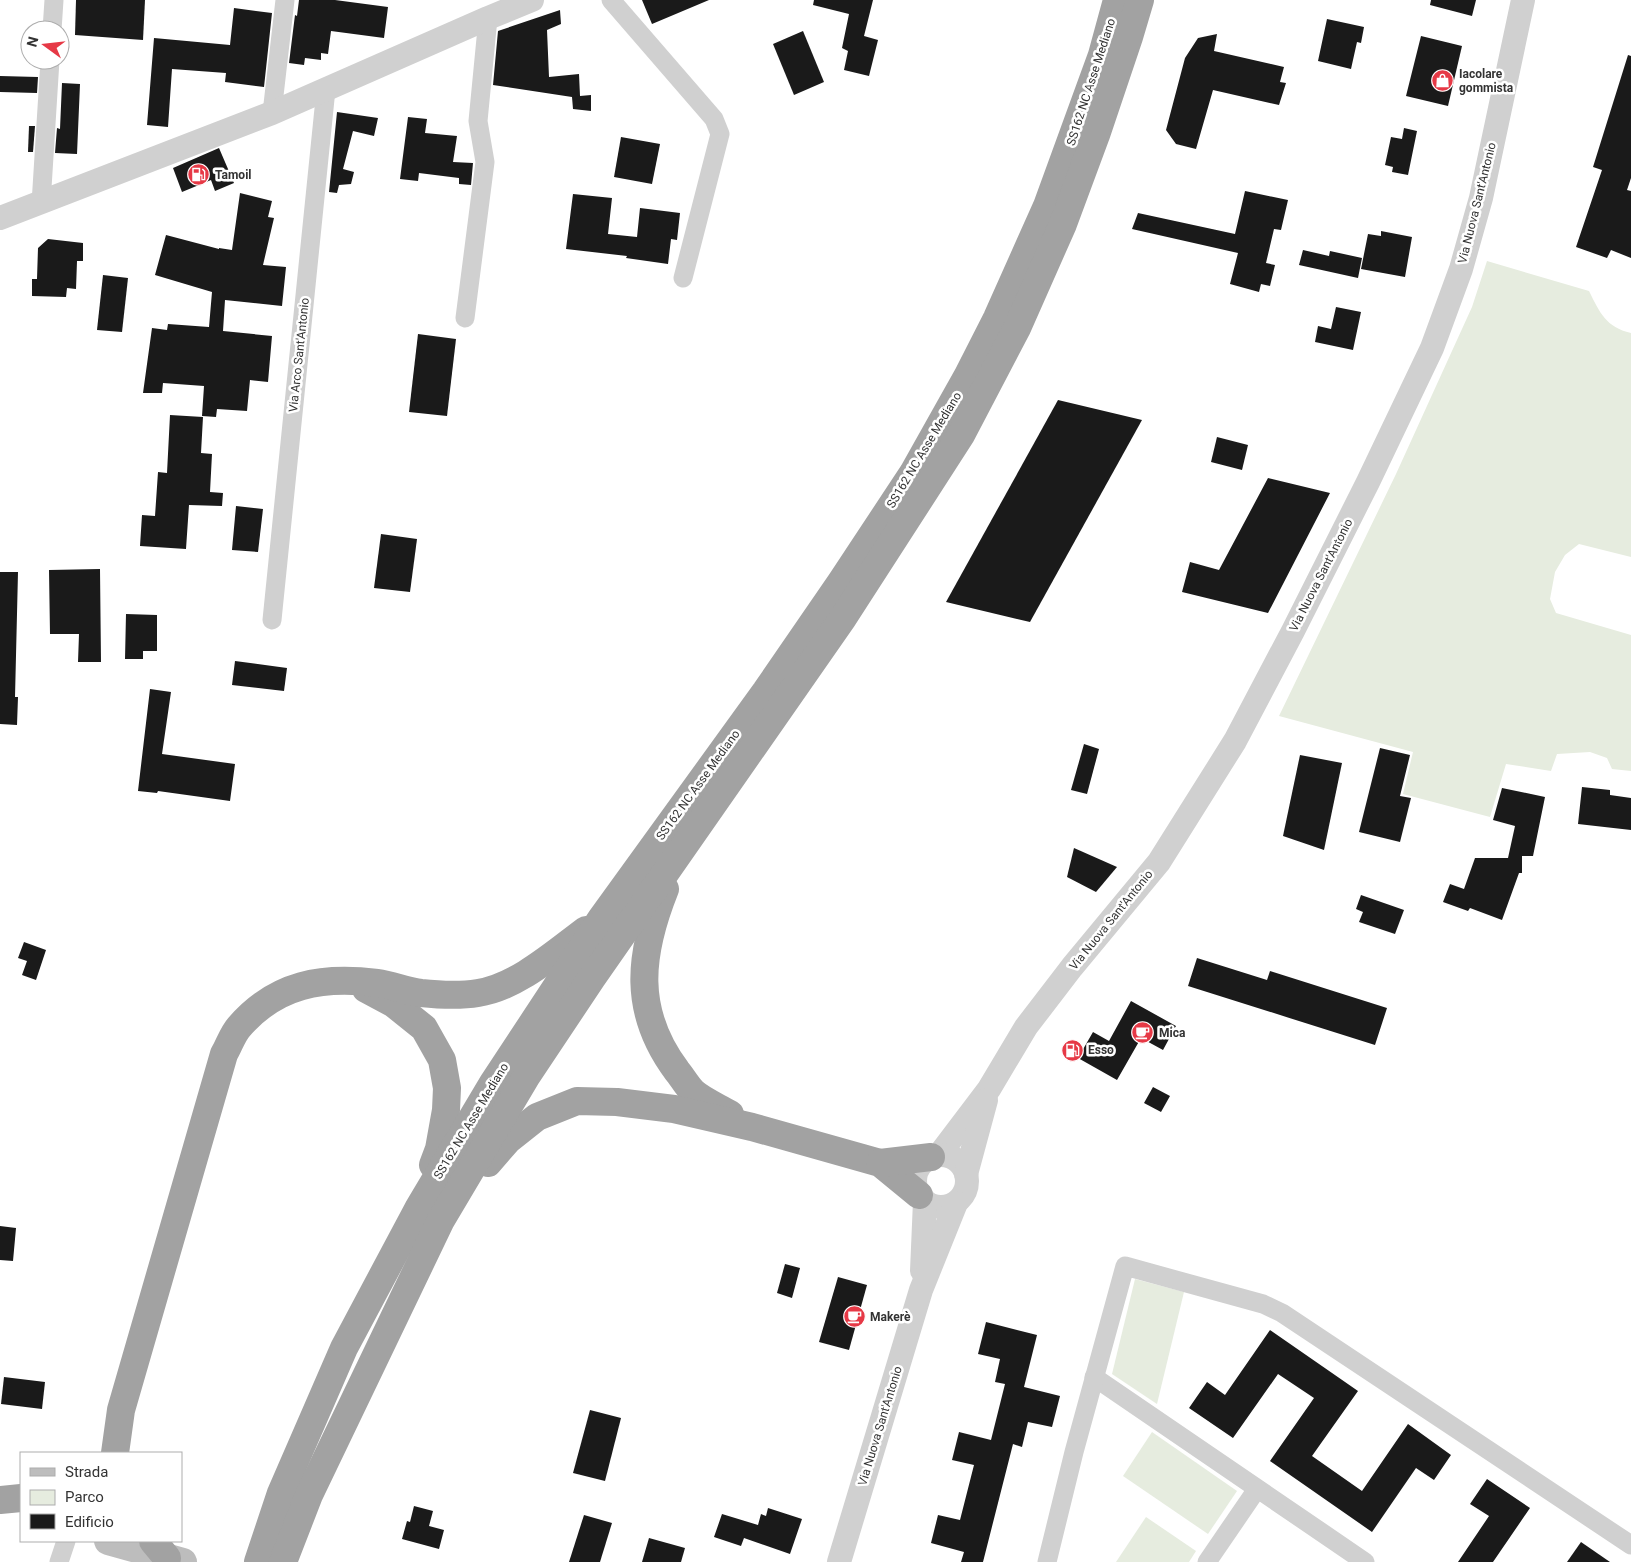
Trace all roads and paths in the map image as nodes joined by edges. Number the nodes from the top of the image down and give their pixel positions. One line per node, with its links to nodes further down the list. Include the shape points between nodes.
1 (54, 0): 10 (street)
2 (285, 0): 13 (street)
3 (532, 0): 8 (street)
4 (610, 0): 16 (street, via 714,119 720,134)
5 (1117, 0): 20 (highway, SS162 NC Asse Mediano, via 1102,55 1048,206 997,318 913,473 766,690)
6 (1140, 0): 19 (highway, SS162 NC Asse Mediano, via 1063,224 1017,328 961,435 843,618)
7 (1523, 0): 22 (street, Via Nuova Sant'Antonio, via 1481,198 1461,269 1432,348 1368,482 1294,631 1230,749 1158,862 1026,1027)
8 (508, 4): 9 (street)
9 (488, 18): 12 (street); 17 (street, via 478,121 485,162)
10 (53, 20)
11 (49, 70): 14 (street)
12 (326, 89): 13 (street); 18 (street, Via Arco Sant'Antonio)
13 (272, 113): 14 (street)
14 (41, 204): 15 (street)
15 (0, 218)
16 (683, 278)
17 (465, 318)
18 (272, 620)
19 (680, 852): 23 (highway, via 650,934 643,972 648,1015 666,1056 693,1092); 29 (highway, SS162 NC Asse Mediano)
20 (601, 919): 21 (highway, via 507,984 479,993 420,993 377,983); 29 (highway, SS162 NC Asse Mediano, via 493,1083)
21 (351, 982): 29 (highway, via 394,1004 424,1028 442,1060 447,1088 446,1110); 32 (highway, via 315,982 284,992 260,1006 237,1029 224,1054 121,1410)
22 (989, 1088): 24 (street, Via Nuova Sant'Antonio); 26 (street, Via Nuova Sant'Antonio)
23 (752, 1127): 25 (highway); 29 (highway, via 674,1109 577,1101 537,1117)
24 (935, 1156): 25 (highway); 26 (street, via 956,1159); 27 (street, Via Nuova Sant'Antonio, via 923,1162 915,1178)
25 (880, 1163): 27 (highway)
26 (966, 1174): 28 (street, Via Nuova Sant'Antonio, via 966,1190)
27 (922, 1198): 28 (street, via 940,1207); 30 (street, Via Nuova Sant'Antonio)
28 (956, 1203): 30 (street, Via Nuova Sant'Antonio)
29 (429, 1214): 43 (highway, SS162 NC Asse Mediano, via 344,1348 281,1493); 44 (highway, SS162 NC Asse Mediano, via 383,1340 308,1495)
30 (921, 1290): 45 (street, Via Nuova Sant'Antonio)
31 (1094, 1377): 33 (street); 40 (street, via 1125,1266 1262,1304 1282,1313); 46 (street)
32 (103, 1452)
33 (1257, 1489): 47 (street); 48 (street)
34 (20, 1498): 35 (highway)
35 (0, 1500)
36 (0, 1506): 37 (street)
37 (20, 1514)
38 (66, 1542): 42 (street)
39 (113, 1542): 41 (main road)
40 (1631, 1545)
41 (168, 1554)
42 (60, 1562)
43 (258, 1562)
44 (283, 1562)
45 (838, 1562)
46 (1047, 1562)
47 (1207, 1562)
48 (1365, 1562)

